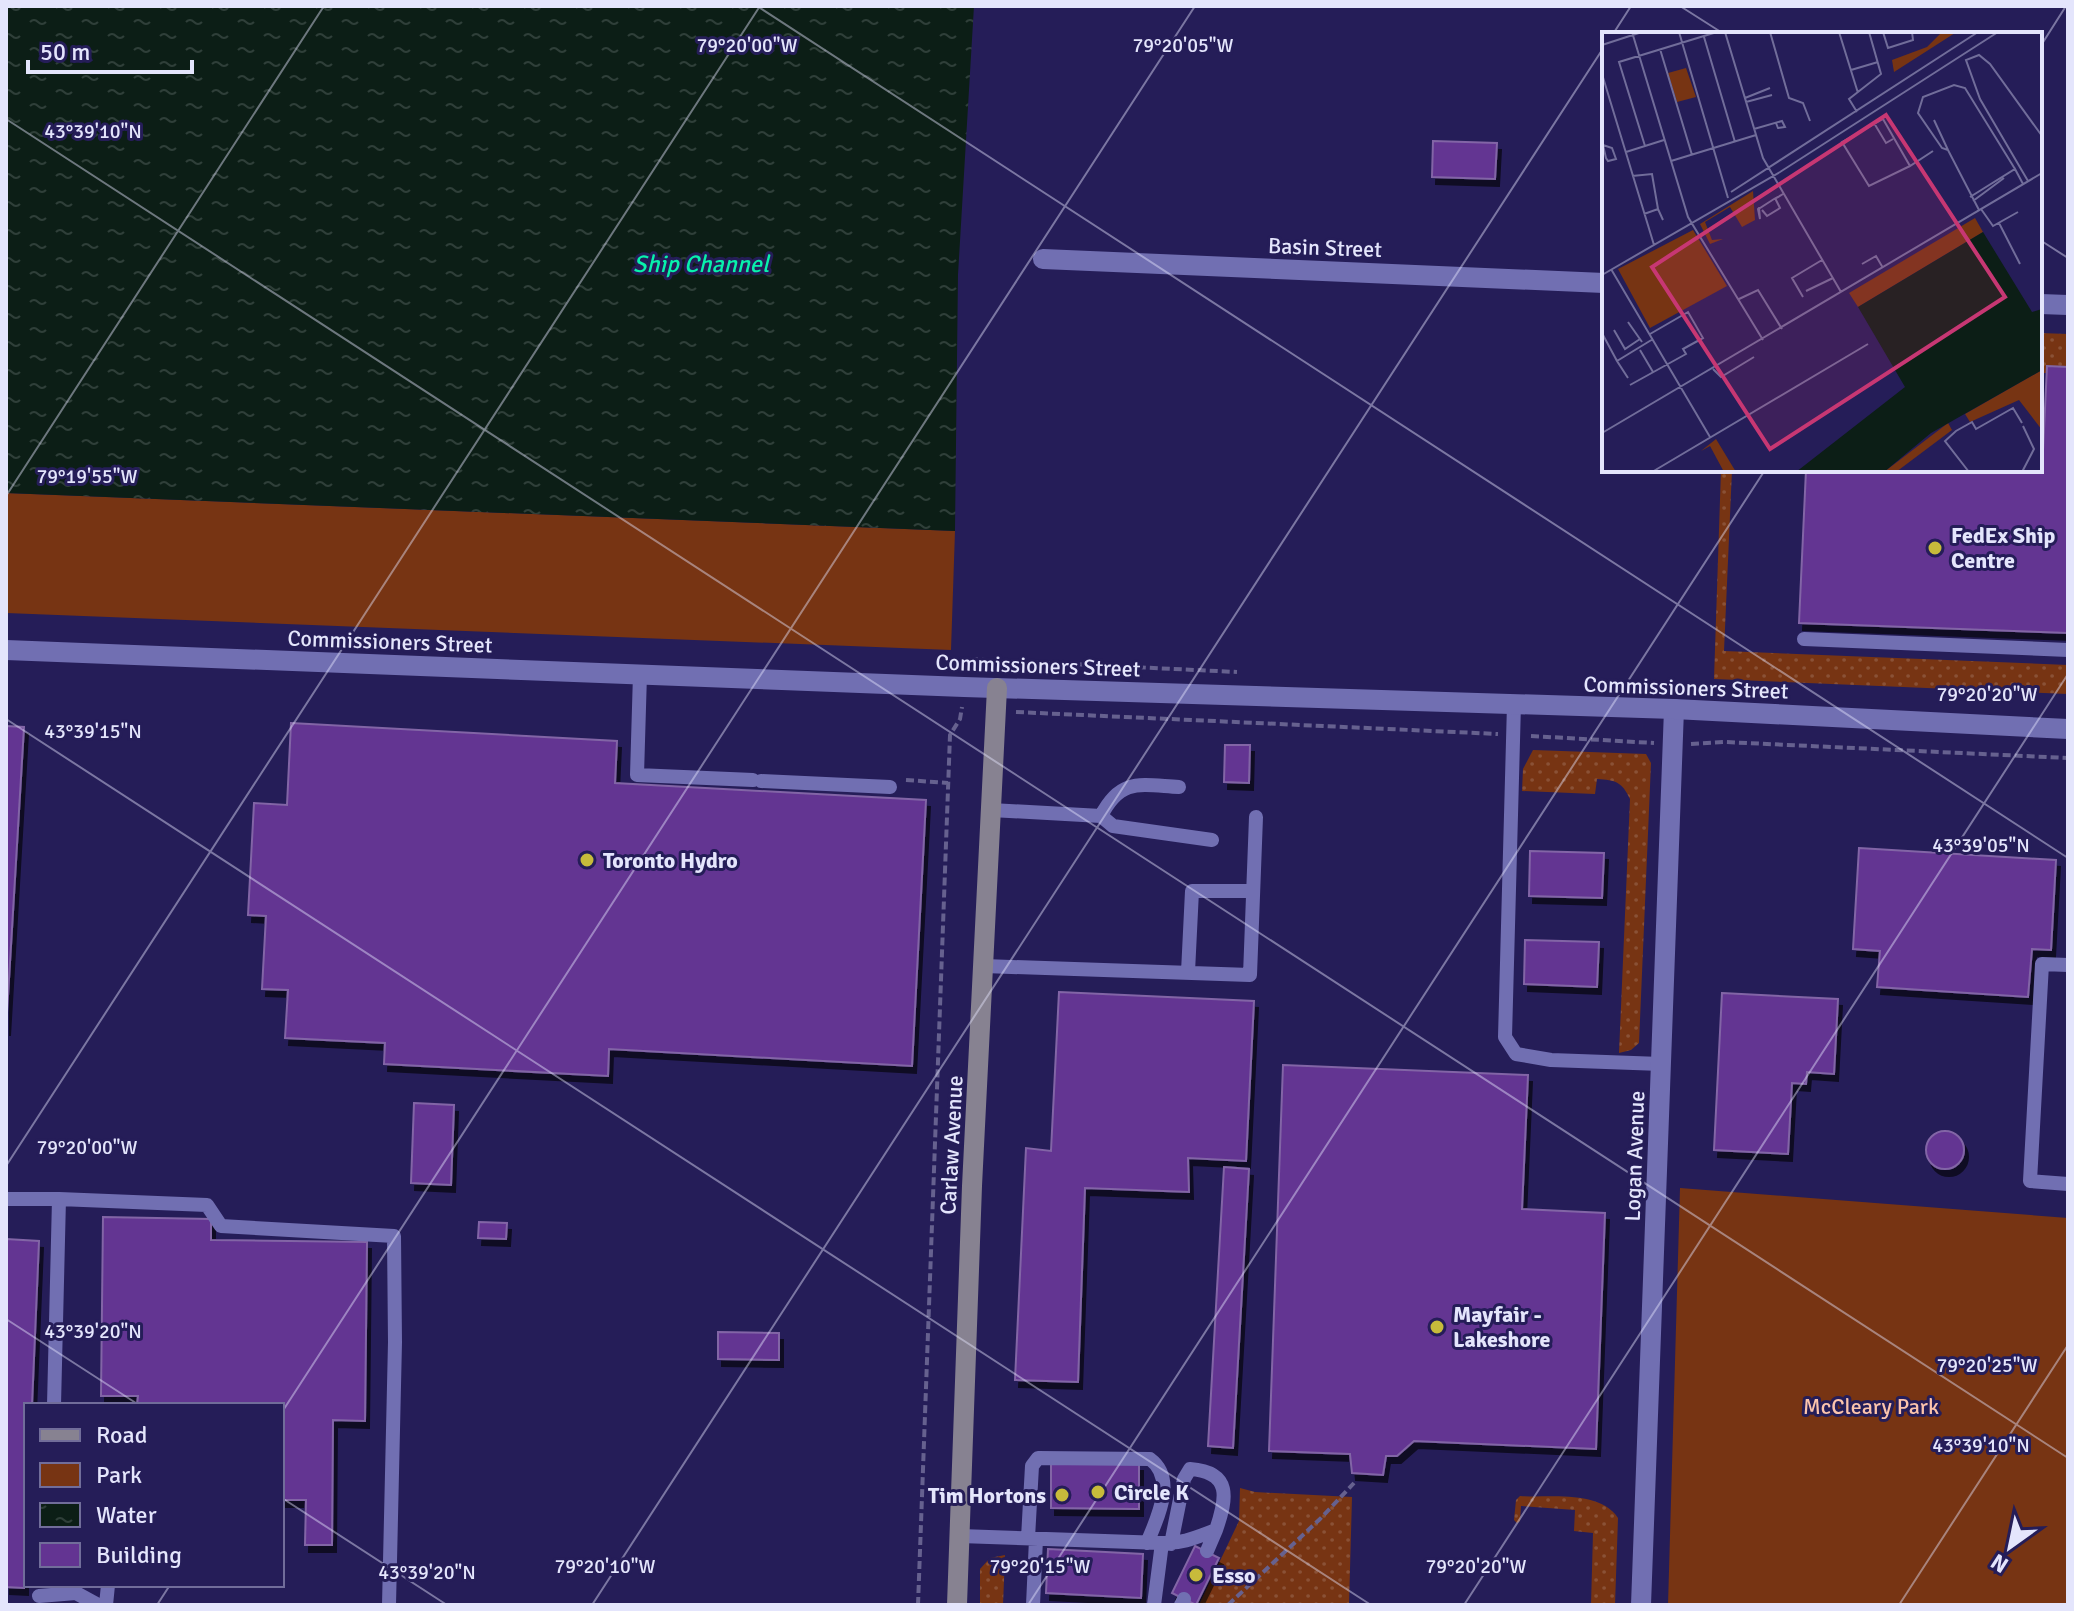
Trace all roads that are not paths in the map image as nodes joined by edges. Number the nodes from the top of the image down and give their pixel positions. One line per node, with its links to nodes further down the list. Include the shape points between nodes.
1 (1043, 259): 2 (street, Basin Street)
2 (1602, 283)
3 (2042, 304): 4 (street)
4 (2068, 305)
5 (1804, 639): 7 (lane)
6 (6, 650): 8 (street, Commissioners Street)
7 (2068, 650)
8 (640, 674): 9 (street, Commissioners Street); 13 (lane, via 636,780)
9 (997, 688): 10 (street, Commissioners Street); 15 (main road, Carlaw Avenue)
10 (1514, 704): 11 (street, Commissioners Street); 23 (lane, via 1505,1037 1516,1054)
11 (1674, 709): 12 (street, Commissioners Street); 23 (street, Logan Avenue)
12 (2068, 729)
13 (890, 787)
14 (1179, 787): 16 (lane, via 1131,785 1116,793)
15 (991, 810): 16 (lane); 21 (main road, Carlaw Avenue)
16 (1101, 816): 18 (lane, via 1113,826)
17 (1256, 817): 19 (lane)
18 (1212, 840)
19 (1252, 891): 22 (lane, via 1192,891); 22 (lane, via 1250,975)
20 (2068, 965): 24 (lane, via 2042,964 2030,1181)
21 (984, 966): 22 (lane); 29 (main road, Carlaw Avenue)
22 (1188, 972)
23 (1661, 1064): 39 (street, Logan Avenue)
24 (2068, 1184)
25 (6, 1199): 26 (lane)
26 (59, 1199): 27 (lane); 35 (lane, via 207,1205 221,1226 394,1236)
27 (54, 1403)
28 (1216, 1530): 31 (lane); 31 (lane, via 1224,1487 1206,1470 1190,1469); 32 (lane)
29 (960, 1536): 30 (lane); 36 (main road, Carlaw Avenue)
30 (1032, 1539): 31 (lane); 31 (lane, via 1032,1466 1038,1458 1150,1459 1162,1475); 37 (lane)
31 (1165, 1543): 38 (lane)
32 (1207, 1551)
33 (38, 1595): 34 (lane, via 76,1593)
34 (98, 1605)
35 (389, 1605)
36 (957, 1605)
37 (1033, 1605)
38 (1154, 1605)
39 (1641, 1605)

